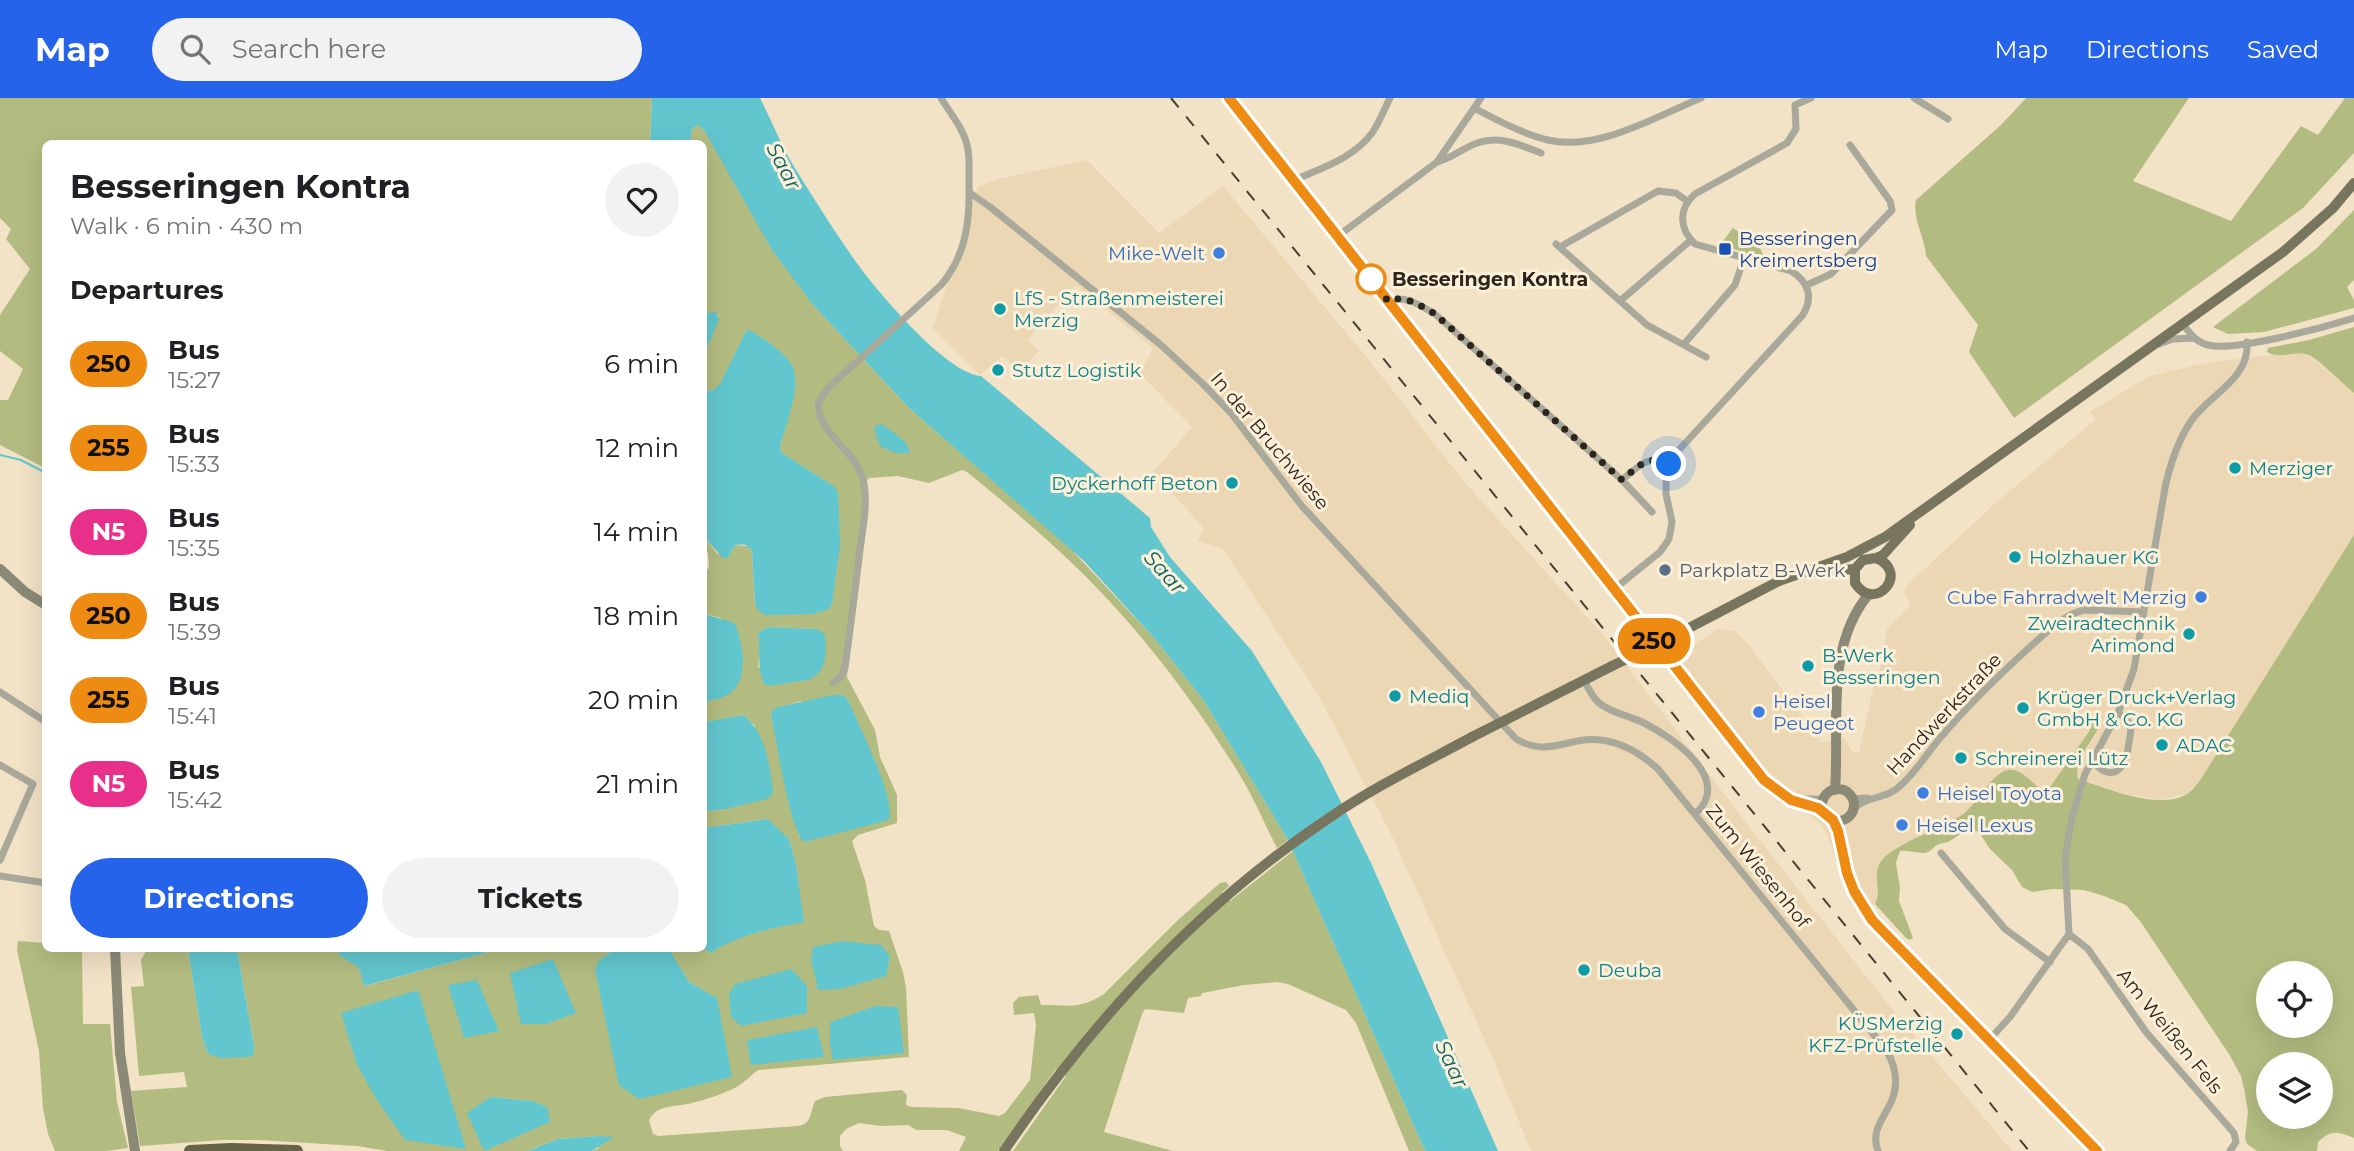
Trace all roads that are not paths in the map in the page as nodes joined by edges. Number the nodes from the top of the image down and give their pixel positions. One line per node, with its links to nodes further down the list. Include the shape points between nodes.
1 (941, 98): 17 (street, via 967,145)
2 (1229, 98): 15 (street)
3 (1390, 98): 15 (street, via 1365,142)
4 (1481, 98): 10 (street)
5 (1701, 98): 10 (street, via 1617,133 1571,142 1545,140)
6 (1789, 98): 9 (street)
7 (1811, 98): 9 (street)
8 (1914, 98): 11 (street)
9 (1795, 105): 18 (street, via 1796,129 1787,142)
10 (1474, 108): 14 (street)
11 (1948, 119)
12 (1850, 145): 22 (street, via 1892,210 1831,274)
13 (1541, 153): 14 (street, via 1490,140)
14 (1437, 162): 19 (street)
15 (1295, 180): 19 (street)
16 (2354, 183): 26 (main road, via 2283,252)
17 (970, 193): 47 (street, via 965,243 941,285 818,403 822,421 855,463 865,489 845,667); 49 (street, In der Bruchwiese, via 1161,345 1203,384 1231,413 1287,488)
18 (1687, 201): 20 (street, via 1683,221); 24 (street, via 1676,193 1658,191 1558,246)
19 (1338, 236): 23 (street)
20 (1690, 240): 21 (street); 24 (street)
21 (1744, 258): 22 (street, via 1791,271); 29 (street, via 1735,285)
22 (1807, 285): 32 (street, via 1808,304 1802,316)
23 (1388, 301): 33 (street, via 1400,298 1435,314); 42 (street)
24 (1620, 301): 29 (street, via 1647,325)
25 (2354, 318): 28 (street)
26 (2183, 324): 27 (street); 30 (main road)
27 (2194, 338): 28 (street, via 2215,346); 30 (street, via 2173,339)
28 (2247, 342): 45 (street, via 2238,374 2193,418 2172,459)
29 (1684, 344): 31 (street)
30 (2143, 352): 34 (main road)
31 (1706, 357)
32 (1669, 464): 33 (street, via 1651,460); 42 (street, via 1669,539 1660,552)
33 (1622, 480): 35 (street)
34 (1924, 510): 36 (main road); 41 (main road, via 1858,552)
35 (1652, 512)
36 (1903, 533): 37 (main road); 38 (main road)
37 (1876, 558): 38 (main road); 40 (main road, via 1863,560)
38 (1887, 565): 43 (main road, via 1891,576 1887,587 1878,593)
39 (0, 569): 44 (main road)
40 (1855, 573): 41 (main road, via 1829,571); 43 (main road)
41 (1788, 578): 46 (main road, bridge)
42 (1613, 590): 55 (street, via 1764,780 1780,793)
43 (1865, 592): 54 (main road, via 1847,635 1838,677 1837,746)
44 (42, 603)
45 (2144, 612): 50 (street, via 2134,669); 54 (street, Handwerkstraße, via 2076,612 1985,688 1901,785 1860,803)
46 (1584, 680): 56 (street, via 1598,702 1657,730 1699,766 1709,794); 69 (main road, bridge, via 1405,773 1329,817 1265,863 1127,991 1060,1072)
47 (833, 683)
48 (0, 692): 51 (street)
49 (1488, 710): 56 (street, Zum Wiesenhof, via 1516,739 1530,746 1602,740 1629,748 1658,769)
50 (2118, 713): 52 (street); 52 (street, via 2131,729 2126,762 2112,773)
51 (42, 719)
52 (2091, 760): 62 (street, via 2065,857)
53 (0, 765): 59 (street, via 33,783)
54 (1846, 797): 55 (main road, via 1828,793); 57 (main road)
55 (1823, 805): 57 (main road)
56 (1695, 814): 70 (street, Zum Wiesenhof, via 1887,1051 1895,1088 1876,1132)
57 (1839, 820): 65 (main road, via 1852,884 1872,920)
58 (1941, 853): 64 (street, via 2006,929)
59 (0, 860)
60 (0, 876): 61 (street)
61 (42, 882)
62 (2069, 934): 64 (street); 72 (street, Am Weißen Fels, via 2088,949 2146,1032 2234,1133)
63 (115, 952): 66 (main road, via 120,1053)
64 (2050, 962): 65 (street)
65 (1990, 1039): 71 (main road)
66 (134, 1146)
67 (190, 1151): 68 (highway)
68 (297, 1151)
69 (1004, 1151)
70 (1878, 1151)
71 (2096, 1151)
72 (2230, 1151)

